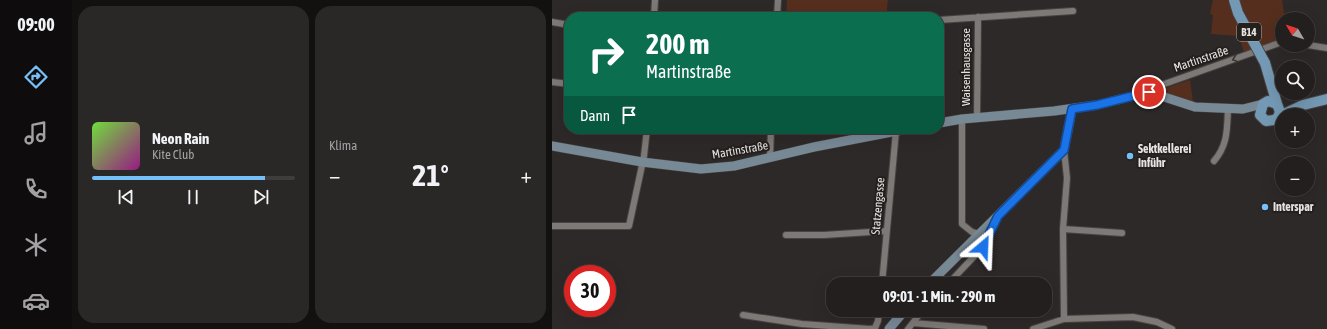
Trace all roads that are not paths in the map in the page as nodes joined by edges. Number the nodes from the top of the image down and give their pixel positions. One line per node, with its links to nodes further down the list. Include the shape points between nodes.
1 (655, 0): 5 (street)
2 (778, 0): 6 (street)
3 (1234, 0): 14 (main road, B14, bridge, via 1238,13 1265,63)
4 (1073, 11): 7 (street, Waisenhausgasse)
5 (654, 12)
6 (777, 12)
7 (978, 17): 8 (street, Waisenhausgasse); 27 (street, Waisenhausgasse)
8 (944, 20)
9 (552, 22): 10 (street)
10 (564, 23)
11 (1275, 44): 17 (street, Martinstraße, one-way to 17, via 1156,87)
12 (1315, 46): 13 (street)
13 (1327, 48)
14 (1267, 75): 19 (main road, B14); 22 (main road, B14)
15 (552, 82): 16 (street)
16 (564, 83)
17 (1149, 92): 20 (main road, via 1195,107); 24 (main road, Martinstraße)
18 (1327, 99): 23 (main road)
19 (1264, 103): 21 (main road, via 1272,102); 25 (main road); 28 (main road, B14, via 1260,111)
20 (1228, 108): 25 (main road); 38 (street, via 1226,142)
21 (1277, 108)
22 (1279, 108)
23 (1292, 108)
24 (1072, 109): 27 (main road, Martinstraße); 36 (main road)
25 (1243, 109): 28 (main road)
26 (1275, 116): 28 (main road, via 1270,121)
27 (977, 118): 29 (main road, Martinstraße)
28 (1263, 118)
29 (962, 119): 30 (main road, Martinstraße); 45 (street, via 962,224)
30 (944, 122)
31 (645, 134): 39 (street)
32 (771, 134): 37 (street)
33 (881, 134): 37 (main road, Martinstraße)
34 (896, 134): 42 (street, Statzengasse)
35 (552, 146): 39 (main road, Martinstraße)
36 (1064, 150): 40 (main road); 43 (street, via 1067,178)
37 (770, 157): 39 (main road, Martinstraße, via 734,166 701,169)
38 (1214, 161)
39 (642, 162): 41 (street, via 628,226)
40 (998, 216): 45 (main road); 49 (street, via 983,247)
41 (552, 226)
42 (886, 230): 46 (street); 47 (street, Statzengasse)
43 (1063, 230): 44 (street); 54 (street)
44 (1122, 233)
45 (979, 234): 48 (main road)
46 (786, 235)
47 (883, 277)
48 (936, 277)
49 (955, 277)
50 (743, 315): 51 (street, via 802,324 870,329 875,328)
51 (878, 317)
52 (898, 317): 56 (main road)
53 (917, 317): 55 (street)
54 (1064, 319): 59 (street); 60 (street, via 1133,317 1157,322)
55 (913, 322): 57 (street); 58 (street)
56 (888, 329)
57 (908, 329)
58 (984, 329)
59 (1033, 329)
60 (1172, 329)

